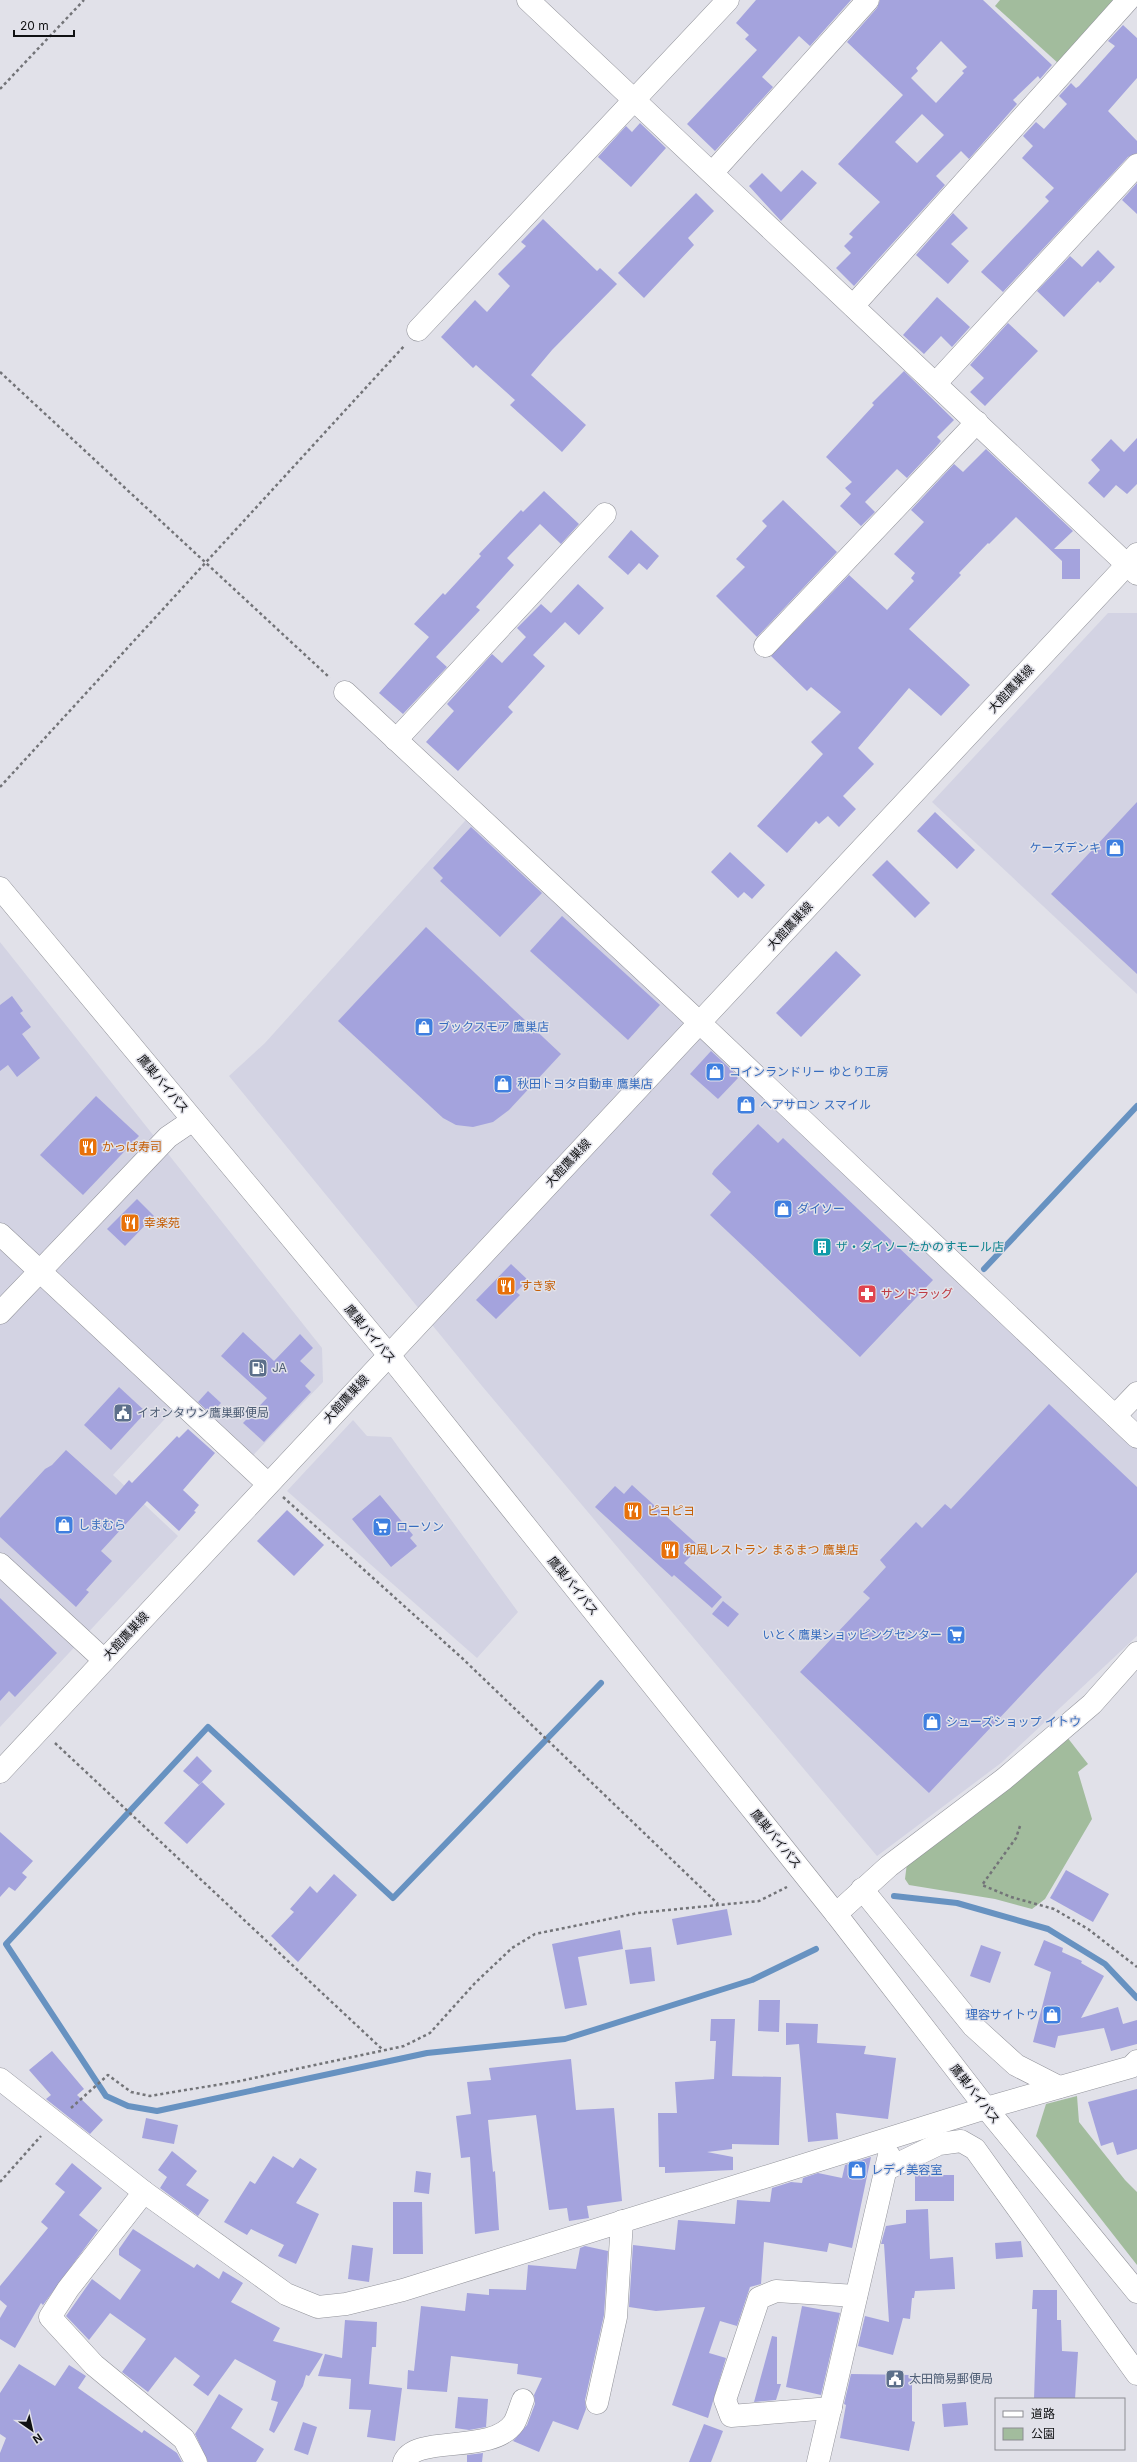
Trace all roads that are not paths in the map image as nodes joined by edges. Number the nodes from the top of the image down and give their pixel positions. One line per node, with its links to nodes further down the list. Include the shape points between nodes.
1 (528, 0): 5 (main road)
2 (728, 0): 5 (main road)
3 (868, 0): 7 (main road)
4 (1128, 0): 8 (main road)
5 (635, 99): 7 (main road); 9 (main road)
6 (1137, 165): 10 (main road)
7 (713, 172): 8 (main road)
8 (853, 306): 10 (main road)
9 (418, 330)
10 (936, 383): 11 (main road)
11 (977, 422): 13 (main road); 14 (main road)
12 (605, 514): 16 (main road)
13 (1134, 564): 18 (main road, 大館鷹巣線)
14 (765, 646)
15 (346, 692): 16 (main road)
16 (396, 740): 18 (main road)
17 (0, 888): 19 (main road, 鷹巣バイパス)
18 (700, 1023): 23 (main road, 大館鷹巣線); 25 (main road)
19 (193, 1120): 21 (main road, via 168,1137); 23 (main road, 鷹巣バイパス)
20 (0, 1234): 21 (main road)
21 (40, 1271): 22 (main road); 27 (main road)
22 (0, 1313)
23 (388, 1354): 27 (main road, 大館鷹巣線); 33 (main road, 鷹巣バイパス)
24 (1137, 1392): 25 (main road)
25 (1115, 1416): 26 (main road)
26 (1137, 1437)
27 (268, 1484): 30 (main road, 大館鷹巣線)
28 (0, 1564): 30 (main road)
29 (1137, 1653): 32 (main road, via 1092,1704 1004,1779)
30 (104, 1660): 31 (main road, 大館鷹巣線)
31 (0, 1772)
32 (862, 1889): 33 (main road); 36 (main road, via 973,2026 1016,2065)
33 (836, 1914): 37 (main road, 鷹巣バイパス)
34 (1137, 2061): 36 (main road, via 1131,2066)
35 (0, 2079): 40 (main road)
36 (1059, 2087): 37 (main road)
37 (986, 2108): 38 (main road); 42 (main road, 鷹巣バイパス)
38 (893, 2139): 39 (main road); 41 (main road)
39 (885, 2170): 43 (main road); 44 (main road, via 939,2144 961,2141 975,2150)
40 (144, 2192): 41 (main road, via 286,2294 318,2307 346,2304 403,2290); 48 (main road, via 68,2289 50,2317 94,2365 184,2440)
41 (622, 2221): 46 (main road, via 616,2317)
42 (1137, 2292)
43 (856, 2296): 47 (main road); 47 (main road, via 776,2291 759,2298 726,2400 731,2416)
44 (1137, 2374)
45 (523, 2400): 49 (main road, via 513,2423 504,2431 480,2442 415,2451)
46 (597, 2403)
47 (831, 2408): 50 (main road)
48 (196, 2462)
49 (404, 2462)
50 (818, 2462)

